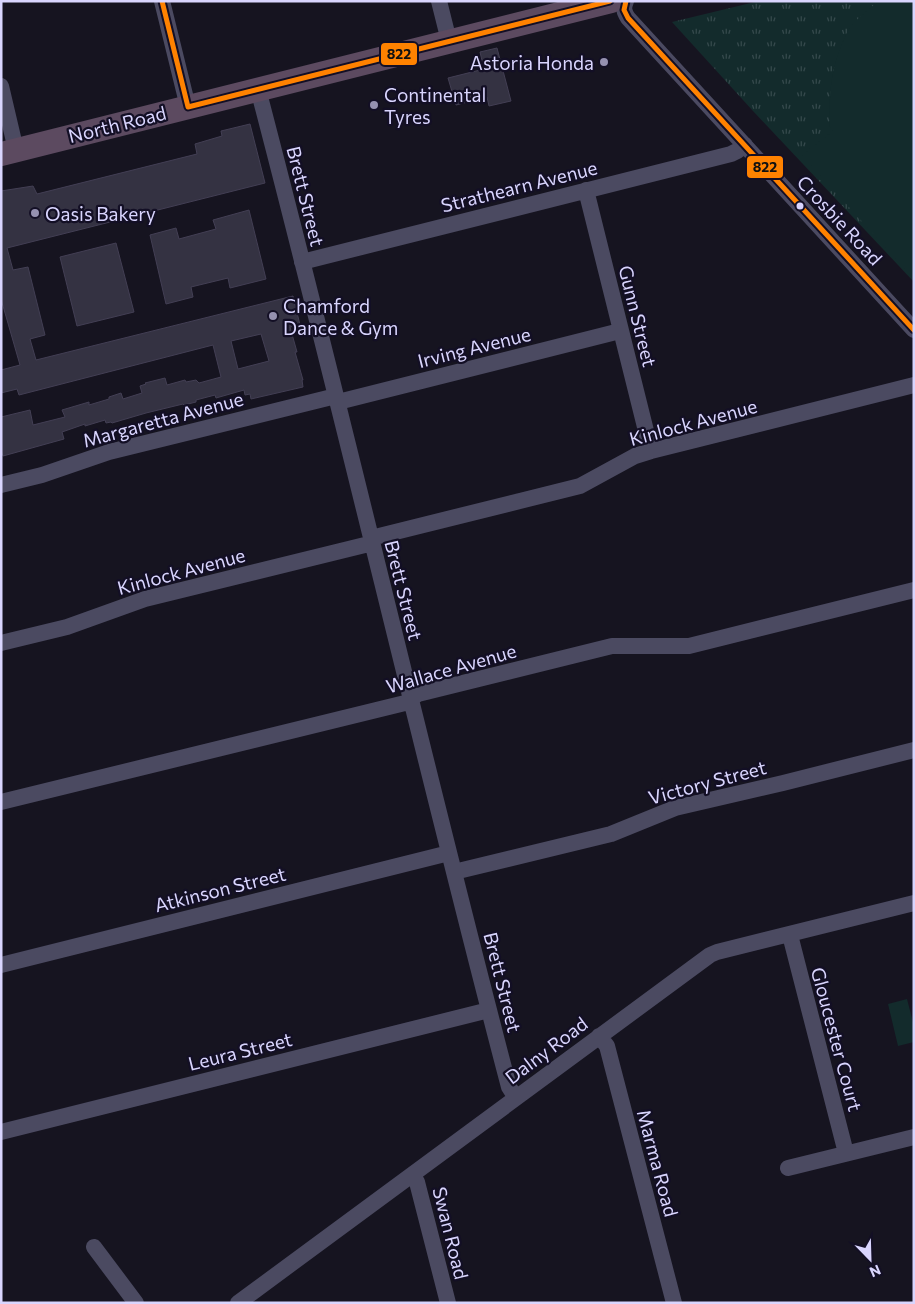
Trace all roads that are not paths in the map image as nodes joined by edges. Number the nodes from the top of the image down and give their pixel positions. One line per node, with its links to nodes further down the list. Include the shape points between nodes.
1 (162, 1): 8 (street)
2 (439, 1): 5 (street)
3 (611, 1): 5 (highway, North Road)
4 (626, 1): 9 (street, Crosbie Road, via 624,7 628,18)
5 (450, 41): 7 (highway, North Road)
6 (1, 86): 10 (street)
7 (258, 89): 8 (highway, North Road); 12 (street, Brett Street)
8 (188, 107): 10 (highway, North Road)
9 (744, 146): 11 (street, Strathearn Avenue, via 731,154); 13 (street, Crosbie Road)
10 (8, 152)
11 (586, 190): 12 (street, Strathearn Avenue); 14 (street, Gunn Street)
12 (302, 262): 16 (street, Brett Street)
13 (914, 330)
14 (620, 331): 16 (street, Irving Avenue); 17 (street, Gunn Street)
15 (914, 385): 17 (street, Kinlock Avenue)
16 (337, 399): 18 (street, Margaretta Avenue, via 108,452 42,475); 19 (street, Brett Street)
17 (651, 452): 19 (street, Kinlock Avenue, via 635,456 580,486)
18 (1, 485)
19 (372, 540): 21 (street, Kinlock Avenue, via 145,599 67,627); 22 (street, Brett Street)
20 (914, 590): 22 (street, Wallace Avenue, via 689,646 612,646 418,694)
21 (1, 643)
22 (410, 699): 24 (street, Wallace Avenue, via 405,703); 25 (street, Brett Street)
23 (914, 750): 26 (street, Victory Street, via 675,808 611,834)
24 (1, 802)
25 (450, 853): 26 (street, Brett Street); 29 (street, Atkinson Street)
26 (454, 872): 30 (street, Brett Street)
27 (914, 904): 28 (street, Dalny Road)
28 (790, 935): 31 (street, Dalny Road, via 710,955); 35 (street, Gloucester Court)
29 (1, 965)
30 (489, 1010): 32 (street, Brett Street, via 509,1087); 33 (street, Leura Street)
31 (599, 1036): 32 (street, Dalny Road); 42 (street, Marma Road, via 606,1046)
32 (516, 1098): 37 (street, Dalny Road)
33 (1, 1132)
34 (914, 1137): 35 (street)
35 (846, 1153): 36 (street)
36 (788, 1168)
37 (411, 1176): 39 (street, Dalny Road); 41 (street, Swan Road, via 417,1182)
38 (94, 1246): 40 (street)
39 (240, 1302)
40 (136, 1303)
41 (448, 1303)
42 (674, 1303)

